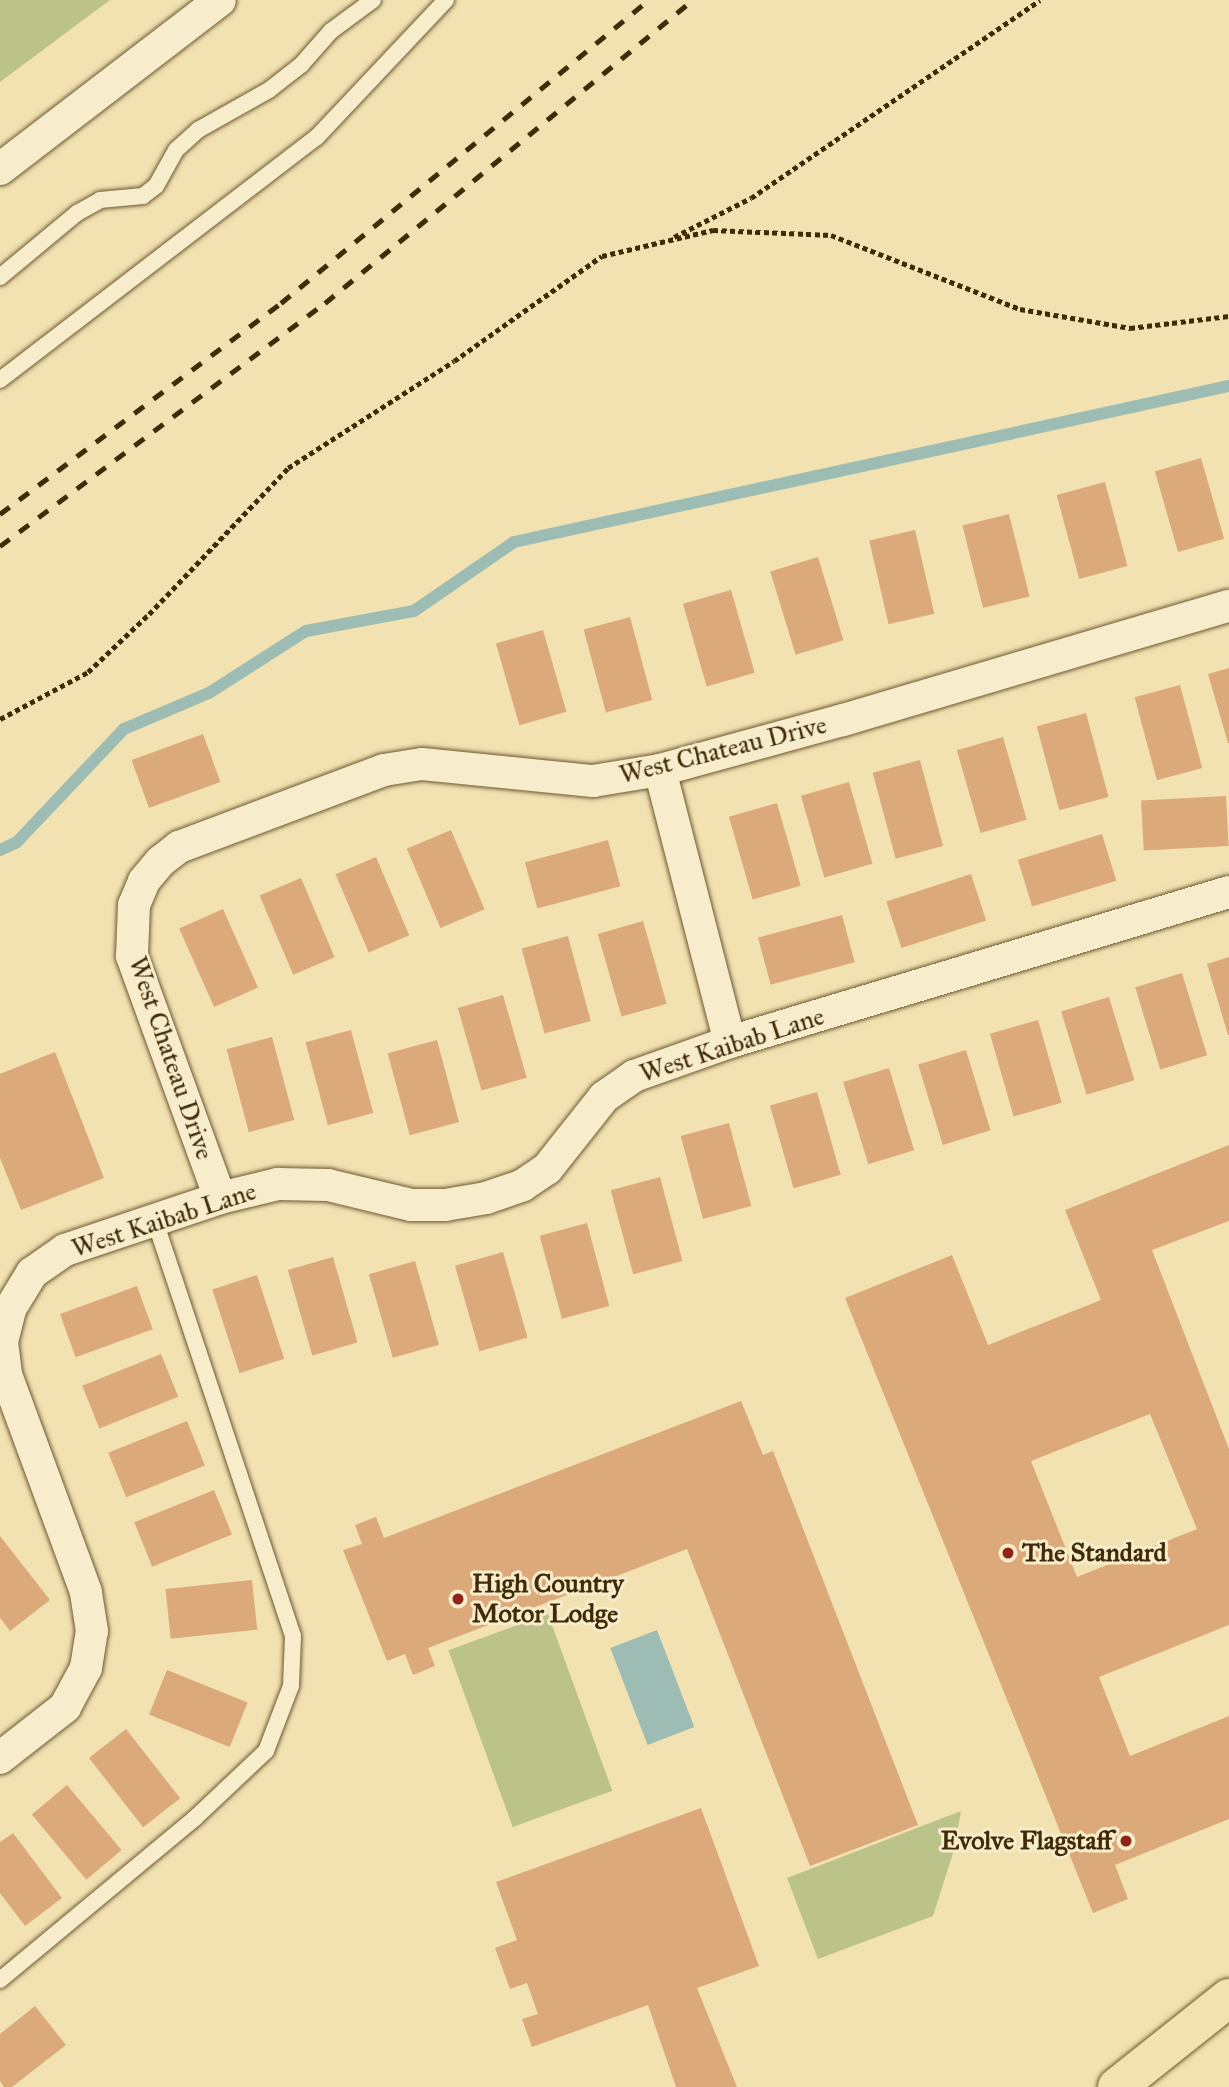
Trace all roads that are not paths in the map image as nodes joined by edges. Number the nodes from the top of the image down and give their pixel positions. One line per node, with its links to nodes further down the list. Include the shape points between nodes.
1 (220, 0): 4 (street)
2 (373, 0): 5 (lane, via 331,31 301,65 269,90 198,130 176,150 156,186 143,196 100,200 77,213)
3 (446, 0): 6 (lane, via 317,137)
4 (0, 169)
5 (0, 277)
6 (0, 380)
7 (1229, 606): 8 (street, West Chateau Drive)
8 (660, 770): 10 (street); 11 (street, West Chateau Drive, via 593,781 422,764 384,770 202,836 160,861 144,881 134,905 132,956)
9 (1229, 892): 10 (street, West Kaibab Lane)
10 (730, 1042): 11 (street, West Kaibab Lane, via 634,1076 604,1097 547,1169 523,1185 486,1198 411,1205 328,1185 278,1184)
11 (220, 1198): 12 (street, West Kaibab Lane)
12 (155, 1220): 13 (street, West Kaibab Lane, via 65,1250 32,1273); 15 (lane, via 293,1636 291,1686 266,1751 195,1818)
13 (5, 1308): 14 (street, West Kaibab Lane, via 2,1342 6,1374 86,1592 92,1630 86,1668 65,1707)
14 (0, 1758)
15 (0, 1980)
16 (1229, 1998): 17 (main road)
17 (1117, 2087)

